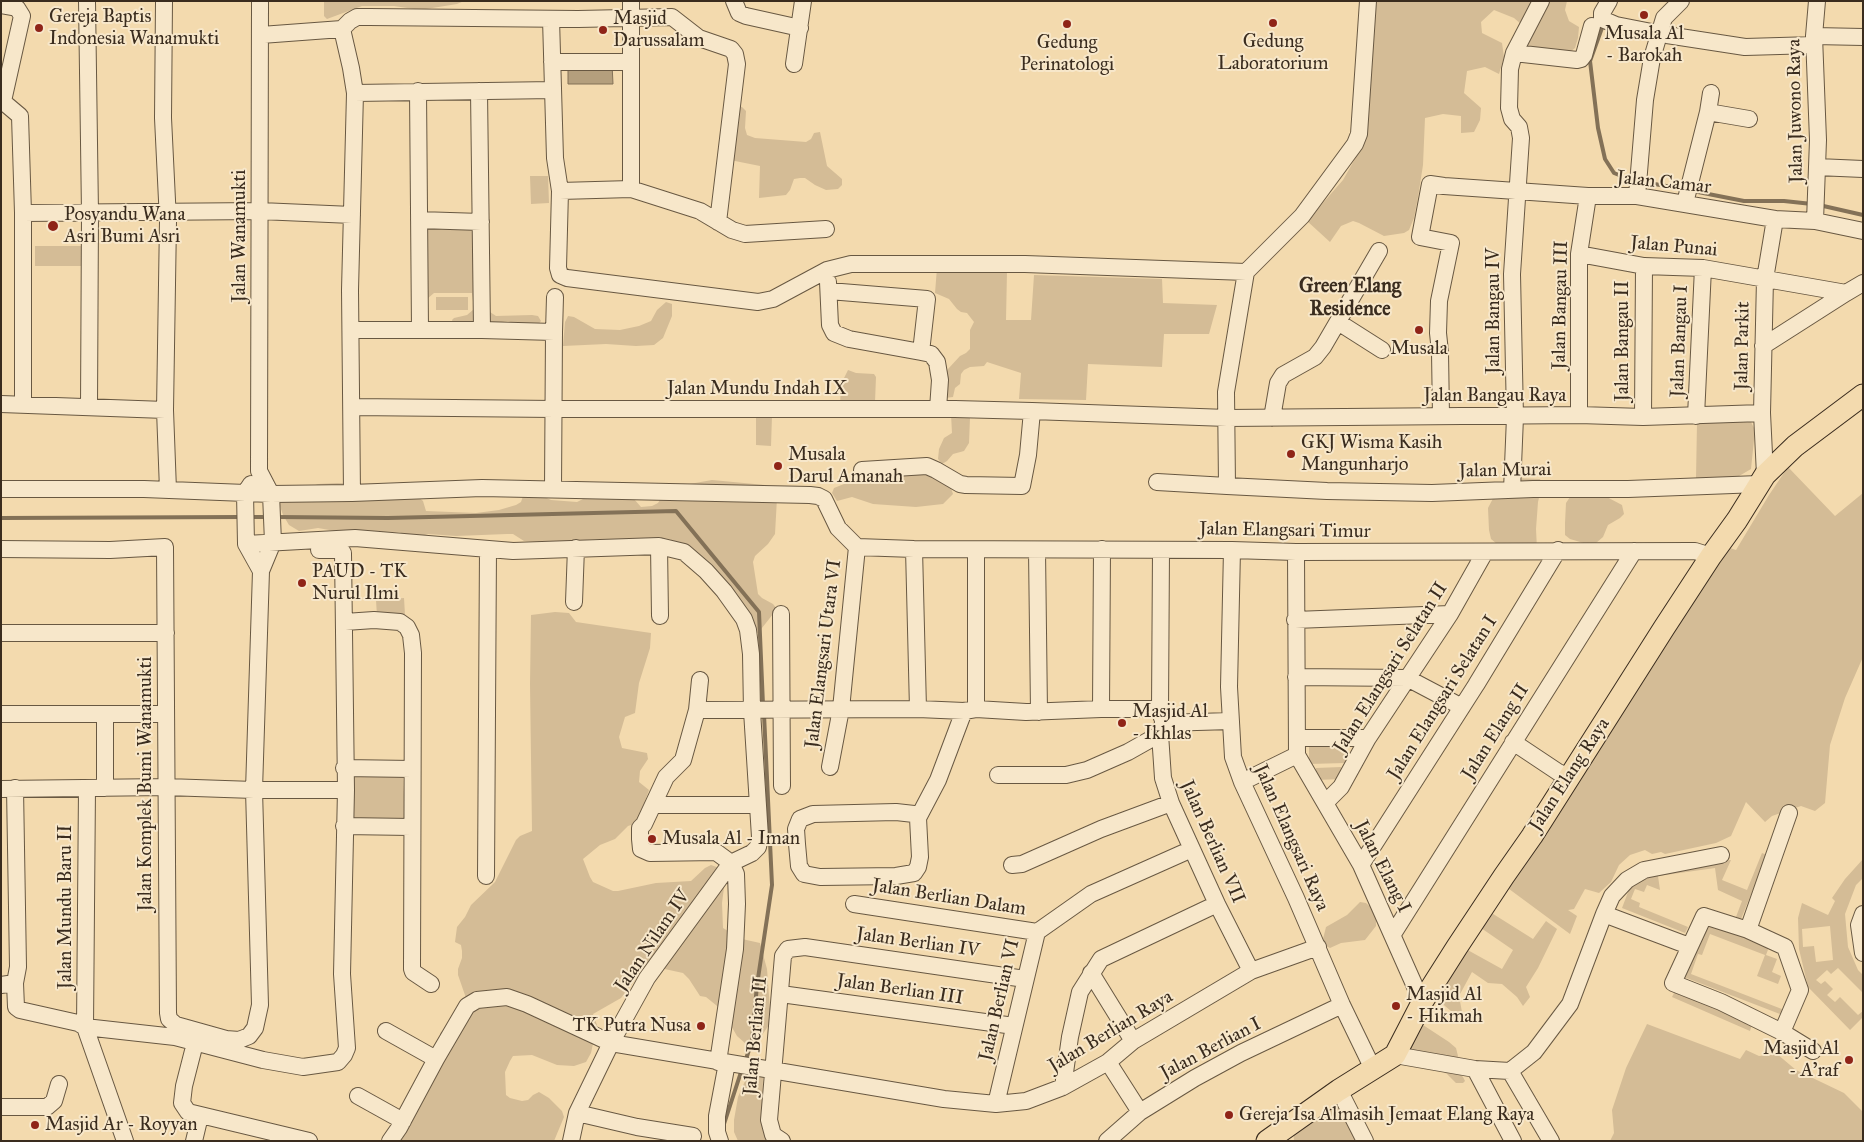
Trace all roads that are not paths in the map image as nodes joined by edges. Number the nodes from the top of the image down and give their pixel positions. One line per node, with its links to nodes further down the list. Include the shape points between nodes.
1 (87, 1): 43 (street)
2 (164, 1): 44 (street, via 163,118)
3 (260, 1): 19 (street, Jalan Wanamukti)
4 (631, 1): 13 (street)
5 (734, 1): 16 (street, via 738,13)
6 (803, 1): 16 (street)
7 (1368, 1): 59 (street, via 1355,144 1302,216)
8 (1541, 1): 22 (street, Jalan Bangau IV)
9 (1609, 1): 15 (street, via 1602,13)
10 (1681, 1): 18 (street, via 1664,18)
11 (1817, 1): 21 (street, Jalan Juwono Raya)
12 (1, 5): 31 (street, via 17,8 22,16)
13 (631, 18): 14 (street); 24 (street); 51 (street, via 672,17 699,38 731,49 735,54 737,64)
14 (551, 19): 17 (street, via 357,17); 23 (street)
15 (1603, 24): 18 (street); 22 (street, via 1581,59)
16 (800, 28): 25 (street)
17 (342, 29): 19 (street); 29 (street)
18 (1659, 34): 21 (street, via 1745,47); 36 (street, via 1645,100)
19 (261, 35): 42 (street, Jalan Wanamukti)
20 (1863, 37): 21 (street)
21 (1814, 41): 34 (street, Jalan Juwono Raya)
22 (1514, 53): 39 (street, Jalan Bangau IV, via 1508,101 1512,119 1519,127)
23 (552, 62): 24 (street); 26 (street)
24 (631, 62): 37 (street)
25 (794, 64)
26 (553, 90): 28 (street); 38 (street, via 554,158)
27 (418, 92): 28 (street); 29 (street); 49 (street)
28 (479, 92): 50 (street)
29 (355, 93): 47 (street)
30 (1711, 93): 32 (street)
31 (2, 100): 46 (street, via 20,116)
32 (1708, 112): 33 (street); 41 (street)
33 (1749, 120)
34 (1817, 167): 35 (street); 45 (street, Jalan Juwono Raya)
35 (1863, 169)
36 (1638, 186): 40 (street, Jalan Camar); 41 (street, Jalan Camar)
37 (631, 189): 38 (street); 51 (street, via 687,206)
38 (560, 191): 58 (street, via 558,268 560,275 567,278 758,302 773,299)
39 (1517, 192): 40 (street, Jalan Camar); 83 (street, Jalan Camar, via 1430,184 1420,237 1451,243 1439,300); 86 (street, Jalan Bangau IV, via 1512,274)
40 (1588, 196): 55 (street, Jalan Bangau III)
41 (1687, 196): 48 (street, Jalan Camar)
42 (260, 211): 44 (street); 47 (street); 91 (street, Jalan Wanamukti)
43 (90, 212): 44 (street); 46 (street); 76 (street)
44 (168, 212): 80 (street)
45 (1816, 212): 48 (street, Jalan Camar); 53 (street, Jalan Camar)
46 (23, 213): 75 (street)
47 (352, 215): 66 (street)
48 (1775, 219): 60 (street, Jalan Parkit)
49 (419, 220): 50 (street); 67 (street)
50 (481, 222): 68 (street)
51 (718, 222): 52 (street, via 745,234)
52 (826, 229)
53 (1863, 231)
54 (1379, 251): 65 (street)
55 (1579, 254): 56 (street, Jalan Punai); 84 (street, Jalan Bangau III)
56 (1644, 266): 57 (street, Jalan Punai); 87 (street, Jalan Bangau II)
57 (1703, 268): 60 (street, Jalan Punai); 85 (street, Jalan Bangau I)
58 (827, 270): 59 (street, via 851,264 922,263); 62 (street)
59 (1246, 272): 88 (street, via 1226,392)
60 (1765, 279): 63 (street, Jalan Punai); 70 (street, Jalan Parkit)
61 (1863, 283): 63 (street)
62 (828, 291): 72 (street, via 830,325 834,333 849,339); 72 (street, via 927,299)
63 (1846, 294): 70 (street)
64 (556, 297): 69 (street)
65 (1338, 322): 71 (street); 89 (street, via 1324,348 1315,357 1283,375 1278,383)
66 (351, 330): 67 (street); 77 (street)
67 (420, 330): 68 (street)
68 (482, 330): 69 (street)
69 (554, 332): 78 (street)
70 (1763, 346): 82 (street, Jalan Parkit)
71 (1382, 350)
72 (921, 352): 79 (street, via 931,354 937,362 940,380)
73 (1863, 395): 92 (main road, Jalan Elang Raya, via 1796,446)
74 (1, 404): 75 (street)
75 (23, 405): 76 (street)
76 (90, 407): 80 (street)
77 (352, 407): 78 (street, Jalan Mundu Indah IX); 99 (street)
78 (555, 409): 79 (street, Jalan Mundu Indah IX); 95 (street)
79 (938, 409): 81 (street, Jalan Mundu Indah IX)
80 (165, 410): 97 (street)
81 (1032, 411): 88 (street, Jalan Bangau Raya); 90 (street, via 1028,455 1020,487 966,486 927,466)
82 (1762, 413): 85 (street, Jalan Bangau Raya); 92 (street, Jalan Parkit)
83 (1442, 416): 86 (street, Jalan Bangau Raya); 89 (street, Jalan Bangau Raya)
84 (1579, 416): 86 (street, Jalan Bangau Raya); 87 (street, Jalan Bangau Raya)
85 (1696, 416): 87 (street, Jalan Bangau Raya)
86 (1515, 417): 98 (street, Jalan Bangau IV)
87 (1643, 417)
88 (1227, 418): 89 (street, Jalan Bangau Raya); 94 (street)
89 (1272, 418)
90 (862, 470)
91 (259, 471): 100 (street); 101 (street)
92 (1762, 479): 98 (street, Jalan Murai, via 1628,489); 119 (main road, Jalan Elang Raya)
93 (1157, 482): 94 (street, Jalan Murai)
94 (1227, 486): 98 (street, Jalan Murai, via 1432,493)
95 (553, 488): 99 (street); 105 (street, via 818,496 830,507 838,528)
96 (1, 489): 97 (street)
97 (168, 490): 101 (street)
98 (1512, 490)
99 (352, 493): 100 (street)
100 (271, 498): 101 (street); 102 (street)
101 (245, 499): 103 (street)
102 (275, 538): 103 (street); 110 (street, via 355,538); 120 (street); 126 (street, via 295,550 340,550 343,553)
103 (246, 539): 120 (street)
104 (660, 546): 106 (street); 124 (street); 137 (street, via 684,552 706,571 744,619)
105 (857, 547): 108 (street, Jalan Elangsari Timur); 133 (street, Jalan Elangsari Utara VI)
106 (576, 548): 110 (street); 121 (street)
107 (1, 549): 128 (street, Jalan Komplek Bumi Wanamukti, via 165,548)
108 (914, 549): 111 (street, Jalan Elangsari Timur); 134 (street)
109 (1102, 549): 112 (street, Jalan Elangsari Timur); 113 (street, Jalan Elangsari Timur); 135 (street)
110 (488, 550): 175 (street)
111 (976, 550): 112 (street, Jalan Elangsari Timur); 138 (street)
112 (1036, 550): 139 (street)
113 (1161, 550): 114 (street, Jalan Elangsari Timur); 144 (street, Jalan Berlian VII)
114 (1232, 550): 117 (street, Jalan Elangsari Timur); 143 (street, Jalan Elangsari Raya)
115 (1558, 550): 116 (street, Jalan Elangsari Timur); 118 (street, Jalan Elangsari Timur); 132 (street, Jalan Elangsari Selatan I)
116 (1634, 551): 119 (street, Jalan Elangsari Timur, via 1695,551); 147 (street, Jalan Elang II)
117 (1296, 552): 118 (street, Jalan Elangsari Timur); 125 (street)
118 (1486, 552): 123 (street, Jalan Elangsari Selatan II)
119 (1711, 556): 153 (main road, Jalan Elang Raya)
120 (261, 571): 160 (street)
121 (574, 602)
122 (781, 614): 137 (street)
123 (1450, 614): 125 (street); 130 (street, Jalan Elangsari Selatan II)
124 (660, 616)
125 (1295, 620): 129 (street)
126 (345, 622): 150 (street); 151 (street, via 400,622 411,635)
127 (1, 633): 128 (street)
128 (166, 633): 142 (street, Jalan Komplek Bumi Wanamukti)
129 (1296, 677): 130 (street); 145 (street)
130 (1407, 678): 132 (street); 146 (street, Jalan Elangsari Selatan II)
131 (700, 680): 136 (street)
132 (1462, 707): 173 (street, Jalan Elangsari Selatan I)
133 (841, 709): 134 (street); 137 (street); 149 (street, Jalan Elangsari Utara VI)
134 (918, 709): 138 (street)
135 (1101, 709): 139 (street); 144 (street)
136 (698, 710): 137 (street); 164 (street, via 683,760 666,777)
137 (767, 710): 155 (street); 165 (street)
138 (970, 710): 139 (street); 167 (street)
139 (1039, 712)
140 (1, 714): 141 (street)
141 (105, 714): 142 (street); 158 (street)
142 (166, 714): 156 (street, Jalan Komplek Bumi Wanamukti)
143 (1231, 721): 144 (street); 154 (street, Jalan Elangsari Raya, via 1233,758)
144 (1161, 722): 152 (street, via 1128,752 1087,770 1066,775); 163 (street, Jalan Berlian VII, via 1162,778)
145 (1296, 738): 146 (street); 148 (street)
146 (1368, 738): 162 (street, Jalan Elangsari Selatan II, via 1341,788)
147 (1513, 742): 153 (street); 182 (street, Jalan Elang II)
148 (1297, 756): 154 (street); 162 (street, Jalan Elang I)
149 (830, 767)
150 (344, 768): 151 (street); 161 (street)
151 (412, 769): 169 (street)
152 (998, 775)
153 (1570, 777): 193 (main road, Jalan Elang Raya)
154 (1242, 782): 185 (street, Jalan Elangsari Raya)
155 (782, 786)
156 (166, 787): 158 (street); 160 (street); 160 (street, Jalan Komplek Bumi Wanamukti, via 169,1019 176,1025 239,1040 249,1036 255,1028 260,1005)
157 (87, 788): 158 (street); 159 (street); 196 (street, Jalan Mundu Baru II)
158 (105, 788)
159 (8, 789): 190 (street, via 18,967)
160 (254, 790): 161 (street)
161 (346, 790): 168 (street)
162 (1326, 802): 173 (street, Jalan Elang I)
163 (1171, 803): 170 (street, Jalan Berlian VII); 174 (street)
164 (654, 805): 165 (street); 172 (street, via 640,828 641,849 650,853 716,852)
165 (757, 805): 172 (street, via 758,847)
166 (1789, 814): 180 (street)
167 (918, 818): 167 (street, via 906,812 806,815 800,819 796,829 799,866 804,874 812,877 914,873 920,857)
168 (344, 826): 169 (street); 200 (street, via 342,974 347,1048 344,1055 338,1062 303,1067 277,1064)
169 (412, 827): 191 (street, via 412,969)
170 (1192, 849): 177 (street, Jalan Berlian VII); 181 (street, Jalan Berlian VI, via 1091,894)
171 (1721, 855): 178 (street, via 1644,870 1627,880 1612,896)
172 (731, 863): 201 (street, Jalan Nilam IV, via 648,978); 206 (street, via 736,880 735,948)
173 (1361, 865): 182 (street, Jalan Elang I)
174 (1012, 866)
175 (486, 876)
176 (854, 904): 181 (street, Jalan Berlian Dalam)
177 (1217, 904): 187 (street, Jalan Berlian VII); 188 (street, via 1101,959)
178 (1604, 914): 183 (street); 210 (street, via 1570,1004 1534,1052)
179 (1863, 914): 186 (street, via 1859,925)
180 (1748, 930): 183 (street, via 1704,916); 198 (street, via 1785,946 1800,990)
181 (1037, 932): 189 (street, Jalan Berlian VI)
182 (1393, 934): 193 (street, Jalan Elang I, via 1417,991)
183 (1689, 946): 198 (street, via 1673,983)
184 (805, 947): 189 (street, Jalan Berlian IV); 192 (street, Jalan Berlian II, via 792,947 785,952)
185 (1318, 947): 187 (street, Jalan Berlian Raya); 194 (street, Jalan Elangsari Raya)
186 (1863, 953)
187 (1251, 971): 199 (street, Jalan Berlian Raya)
188 (1091, 972): 199 (street); 212 (street, via 1080,992)
189 (1025, 978): 195 (street, Jalan Berlian VI)
190 (8, 984): 196 (street, via 20,1010)
191 (431, 984)
192 (781, 994): 195 (street, Jalan Berlian III); 207 (street, Jalan Berlian II)
193 (1424, 1000): 203 (main road, Jalan Elang Raya)
194 (1342, 1005): 208 (street, Jalan Elangsari Raya); 217 (street, Jalan Berlian I, via 1194,1078)
195 (1014, 1026): 215 (street, Jalan Berlian VI)
196 (85, 1027): 200 (street, via 175,1037); 225 (street, Jalan Mundu Baru II)
197 (386, 1031): 204 (street)
198 (1782, 1032): 202 (street)
199 (1133, 1041): 205 (street, Jalan Berlian Raya)
200 (195, 1043): 219 (street, via 182,1102 188,1112)
201 (610, 1043): 204 (street, Jalan Berlian Raya, via 527,1004 507,997 488,998 468,1006); 206 (street, Jalan Berlian Raya); 218 (street, Jalan Nilam IV)
202 (1813, 1051)
203 (1395, 1054): 208 (main road, Jalan Elang Raya); 209 (street)
204 (436, 1059): 220 (street, Jalan Berlian Raya)
205 (1108, 1062): 212 (street, Jalan Berlian Raya); 217 (street)
206 (727, 1063): 207 (street, Jalan Berlian Raya); 223 (street, via 717,1116)
207 (766, 1068): 215 (street, Jalan Berlian Raya, via 944,1099); 230 (street, Jalan Berlian II, via 769,1120 773,1135)
208 (1373, 1069): 213 (main road, Jalan Elang Raya)
209 (1475, 1069): 210 (street); 234 (street)
210 (1510, 1071): 235 (street)
211 (59, 1084): 216 (street, via 54,1101 47,1107)
212 (1063, 1087): 215 (street, Jalan Berlian Raya, via 1026,1101)
213 (1338, 1090): 232 (main road, Jalan Elang Raya); 233 (street)
214 (358, 1096): 220 (street)
215 (996, 1104)
216 (1, 1107)
217 (1140, 1112): 231 (street, Jalan Berlian I)
218 (577, 1113): 221 (street); 229 (street, Jalan Nilam IV)
219 (200, 1116): 222 (street); 226 (street)
220 (403, 1121): 228 (street, Jalan Berlian Raya)
221 (635, 1134): 224 (street)
222 (275, 1136): 227 (street)
223 (719, 1136): 224 (street)
224 (688, 1139)
225 (125, 1141)
226 (194, 1141)
227 (309, 1141)
228 (390, 1141)
229 (571, 1141)
230 (782, 1141)
231 (1107, 1141)
232 (1267, 1141)
233 (1365, 1141)
234 (1513, 1141)
235 (1551, 1141)

